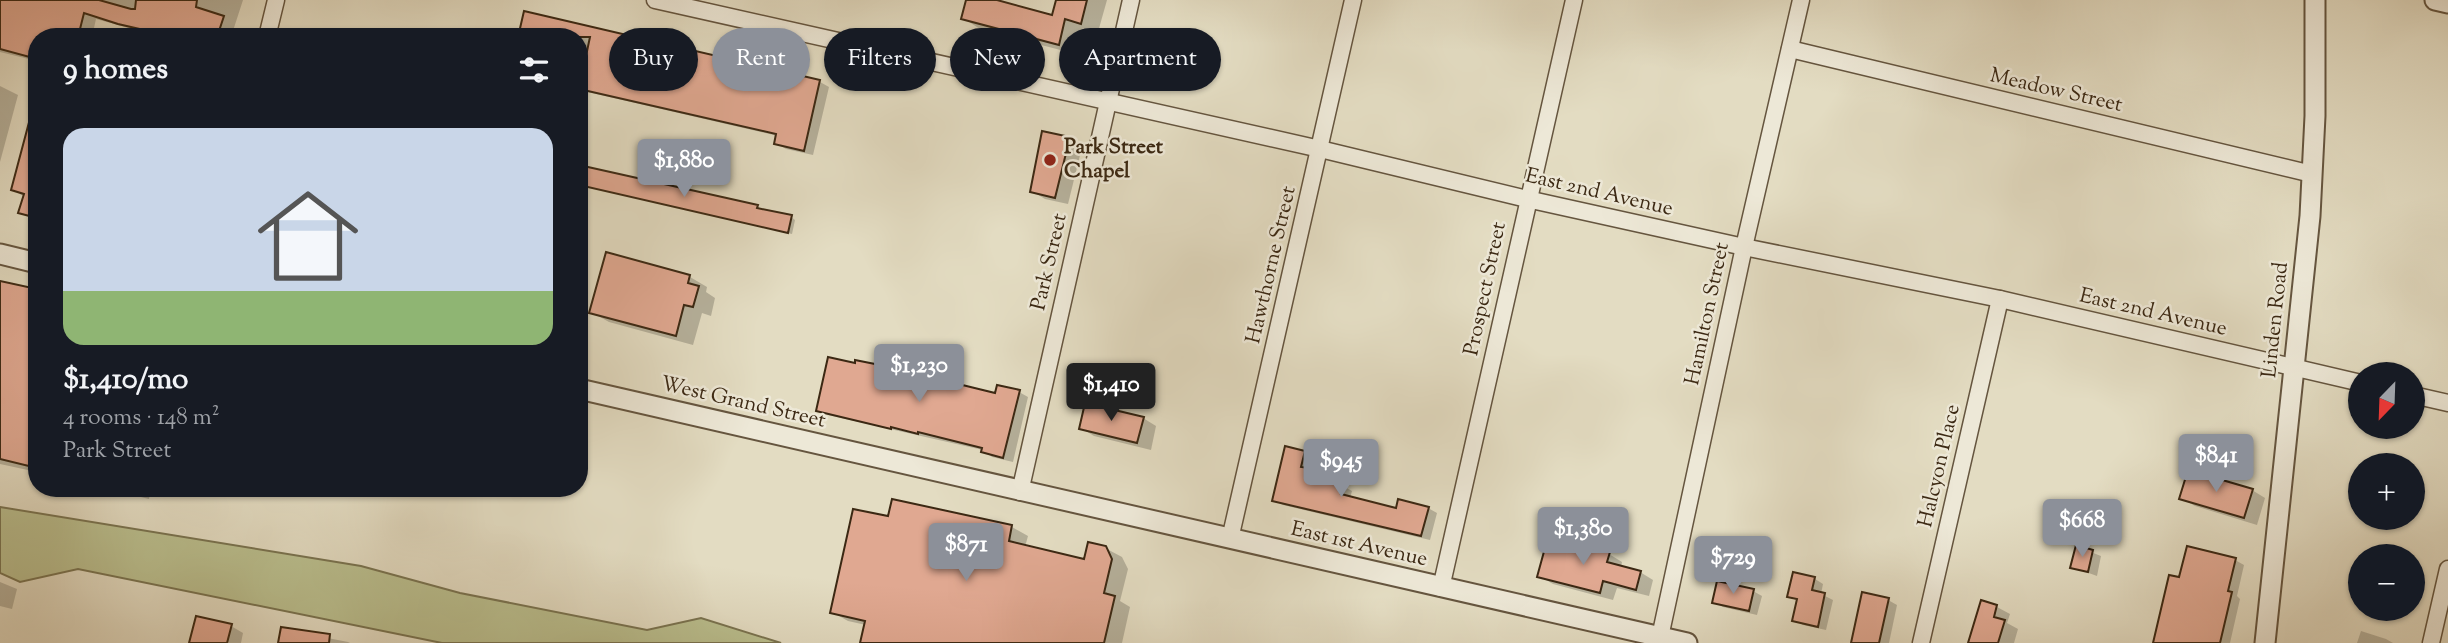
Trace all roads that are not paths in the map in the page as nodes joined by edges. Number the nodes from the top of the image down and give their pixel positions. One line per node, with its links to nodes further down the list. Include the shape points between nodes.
1 (276, 0): 10 (street)
2 (655, 0): 12 (street, East 2nd Avenue)
3 (1131, 0): 12 (street, Park Street)
4 (1353, 0): 13 (street, Hawthorne Street)
5 (1574, 0): 15 (street, Prospect Street)
6 (1801, 0): 11 (street, Hamilton Street)
7 (2315, 0): 14 (street, Linden Road)
8 (2434, 0): 9 (street)
9 (2448, 3)
10 (269, 28)
11 (1790, 49): 14 (street, Meadow Street); 16 (street, Hamilton Street)
12 (1108, 102): 13 (street, East 2nd Avenue); 25 (street, Park Street)
13 (1320, 149): 15 (street, East 2nd Avenue); 26 (street, Hawthorne Street)
14 (2312, 174): 20 (street, Linden Road)
15 (1527, 199): 16 (street, East 2nd Avenue); 28 (street, Prospect Street)
16 (1744, 247): 19 (street, East 2nd Avenue); 29 (street, Hamilton Street)
17 (0, 254): 18 (street)
18 (28, 260)
19 (2000, 299): 20 (street, East 2nd Avenue); 31 (street, Halcyon Place)
20 (2294, 368): 21 (street, East 2nd Avenue); 32 (street, Linden Road)
21 (2348, 380)
22 (588, 391): 25 (street, West Grand Street)
23 (2426, 398): 24 (street)
24 (2448, 403)
25 (1020, 492): 26 (street, East 1st Avenue)
26 (1230, 538): 28 (street, East 1st Avenue)
27 (2448, 569): 33 (street)
28 (1441, 588): 29 (street, East 1st Avenue)
29 (1660, 637): 30 (street, East 1st Avenue)
30 (1687, 643)
31 (1921, 643)
32 (2265, 643)
33 (2431, 643)

